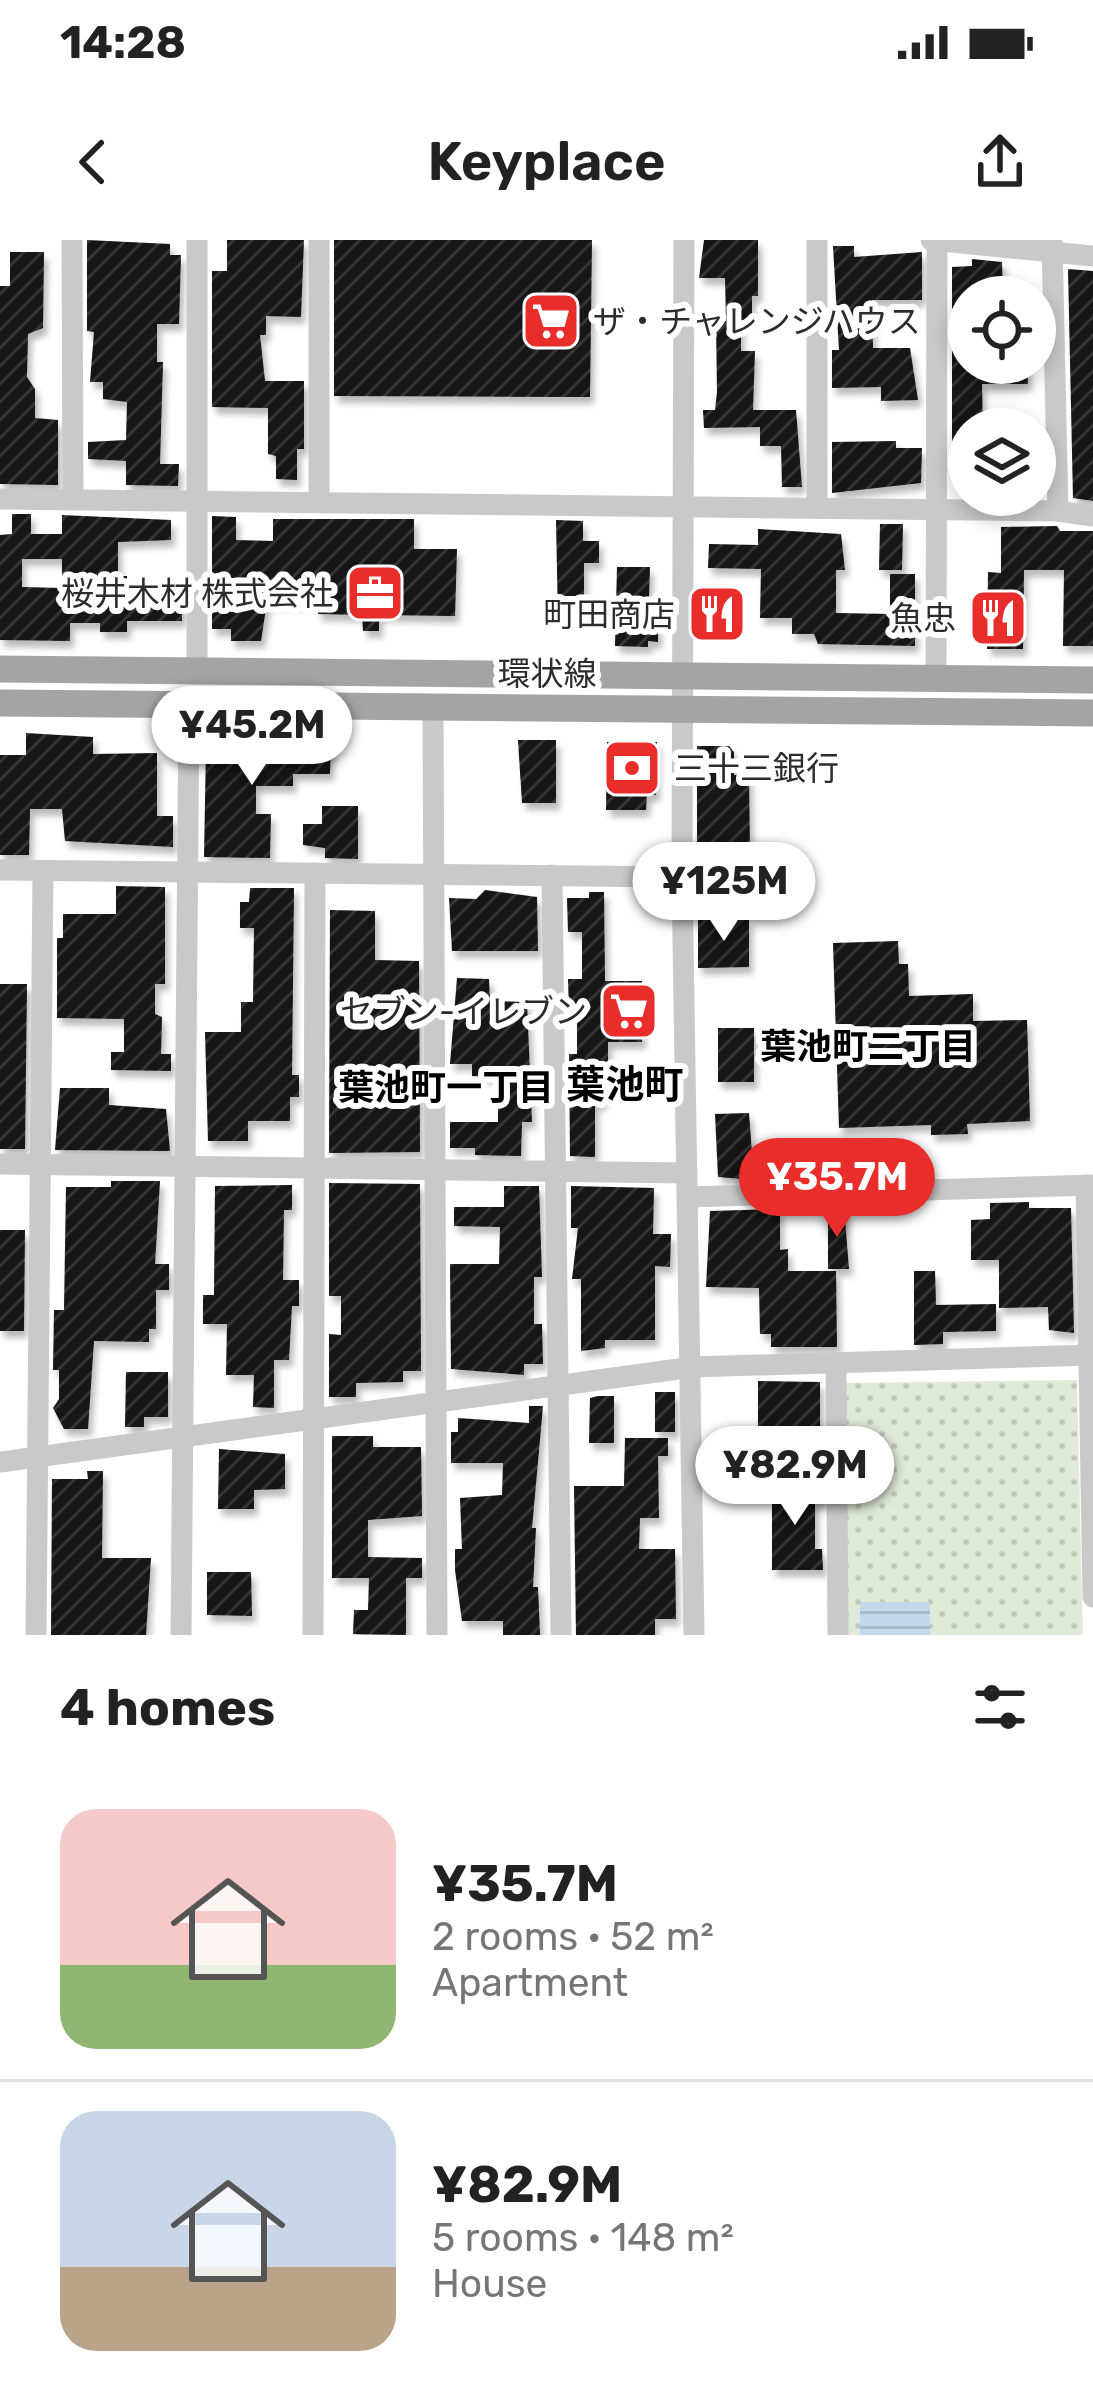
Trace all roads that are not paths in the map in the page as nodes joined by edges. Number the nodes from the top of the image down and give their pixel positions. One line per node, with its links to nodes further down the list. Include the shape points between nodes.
1 (72, 240): 10 (street)
2 (196, 240): 11 (street)
3 (319, 240): 12 (street)
4 (684, 240): 13 (street)
5 (818, 240): 14 (street)
6 (935, 240): 7 (street); 15 (street)
7 (1052, 246): 8 (street); 16 (street)
8 (1093, 256)
9 (0, 499): 10 (street)
10 (73, 500): 11 (street)
11 (197, 501): 12 (street); 19 (street)
12 (319, 502): 13 (street)
13 (683, 506): 14 (street); 20 (street)
14 (817, 508): 15 (street)
15 (937, 509): 16 (street); 21 (street)
16 (1058, 511): 17 (street)
17 (1093, 516)
18 (0, 669): 19 (main road, 環状線)
19 (196, 671): 20 (main road, 環状線)
20 (682, 676): 21 (main road, 環状線); 26 (street)
21 (936, 679): 22 (main road, 環状線)
22 (1093, 680)
23 (0, 703): 24 (main road, 環状線)
24 (189, 704): 25 (main road, 環状線); 30 (street)
25 (433, 709): 26 (main road, 環状線); 32 (street)
26 (682, 710): 27 (main road, 環状線); 34 (street)
27 (1093, 713)
28 (0, 870): 29 (street)
29 (43, 871): 30 (street); 36 (street)
30 (188, 872): 31 (street); 37 (street)
31 (315, 873): 32 (street); 38 (street)
32 (434, 874): 33 (street); 39 (street)
33 (552, 875): 34 (street); 40 (street)
34 (682, 877): 41 (street)
35 (0, 1164): 36 (street)
36 (40, 1164): 37 (street); 51 (street)
37 (185, 1165): 38 (street); 50 (street)
38 (315, 1167): 39 (street); 49 (street)
39 (435, 1169): 40 (street); 48 (street)
40 (555, 1171): 41 (street); 47 (street)
41 (687, 1173): 43 (street)
42 (1089, 1185): 43 (street); 44 (street)
43 (688, 1197): 46 (street)
44 (1091, 1356): 45 (street); 53 (street)
45 (836, 1363): 46 (street); 60 (street)
46 (693, 1367): 47 (street); 59 (street)
47 (558, 1385): 48 (street); 58 (street)
48 (436, 1403): 49 (street); 57 (street)
49 (314, 1417): 50 (street); 56 (street)
50 (183, 1438): 51 (street); 55 (street)
51 (39, 1456): 52 (street); 54 (street)
52 (0, 1462)
53 (1093, 1597)
54 (36, 1635)
55 (181, 1635)
56 (313, 1635)
57 (437, 1635)
58 (561, 1635)
59 (694, 1635)
60 (838, 1635)

